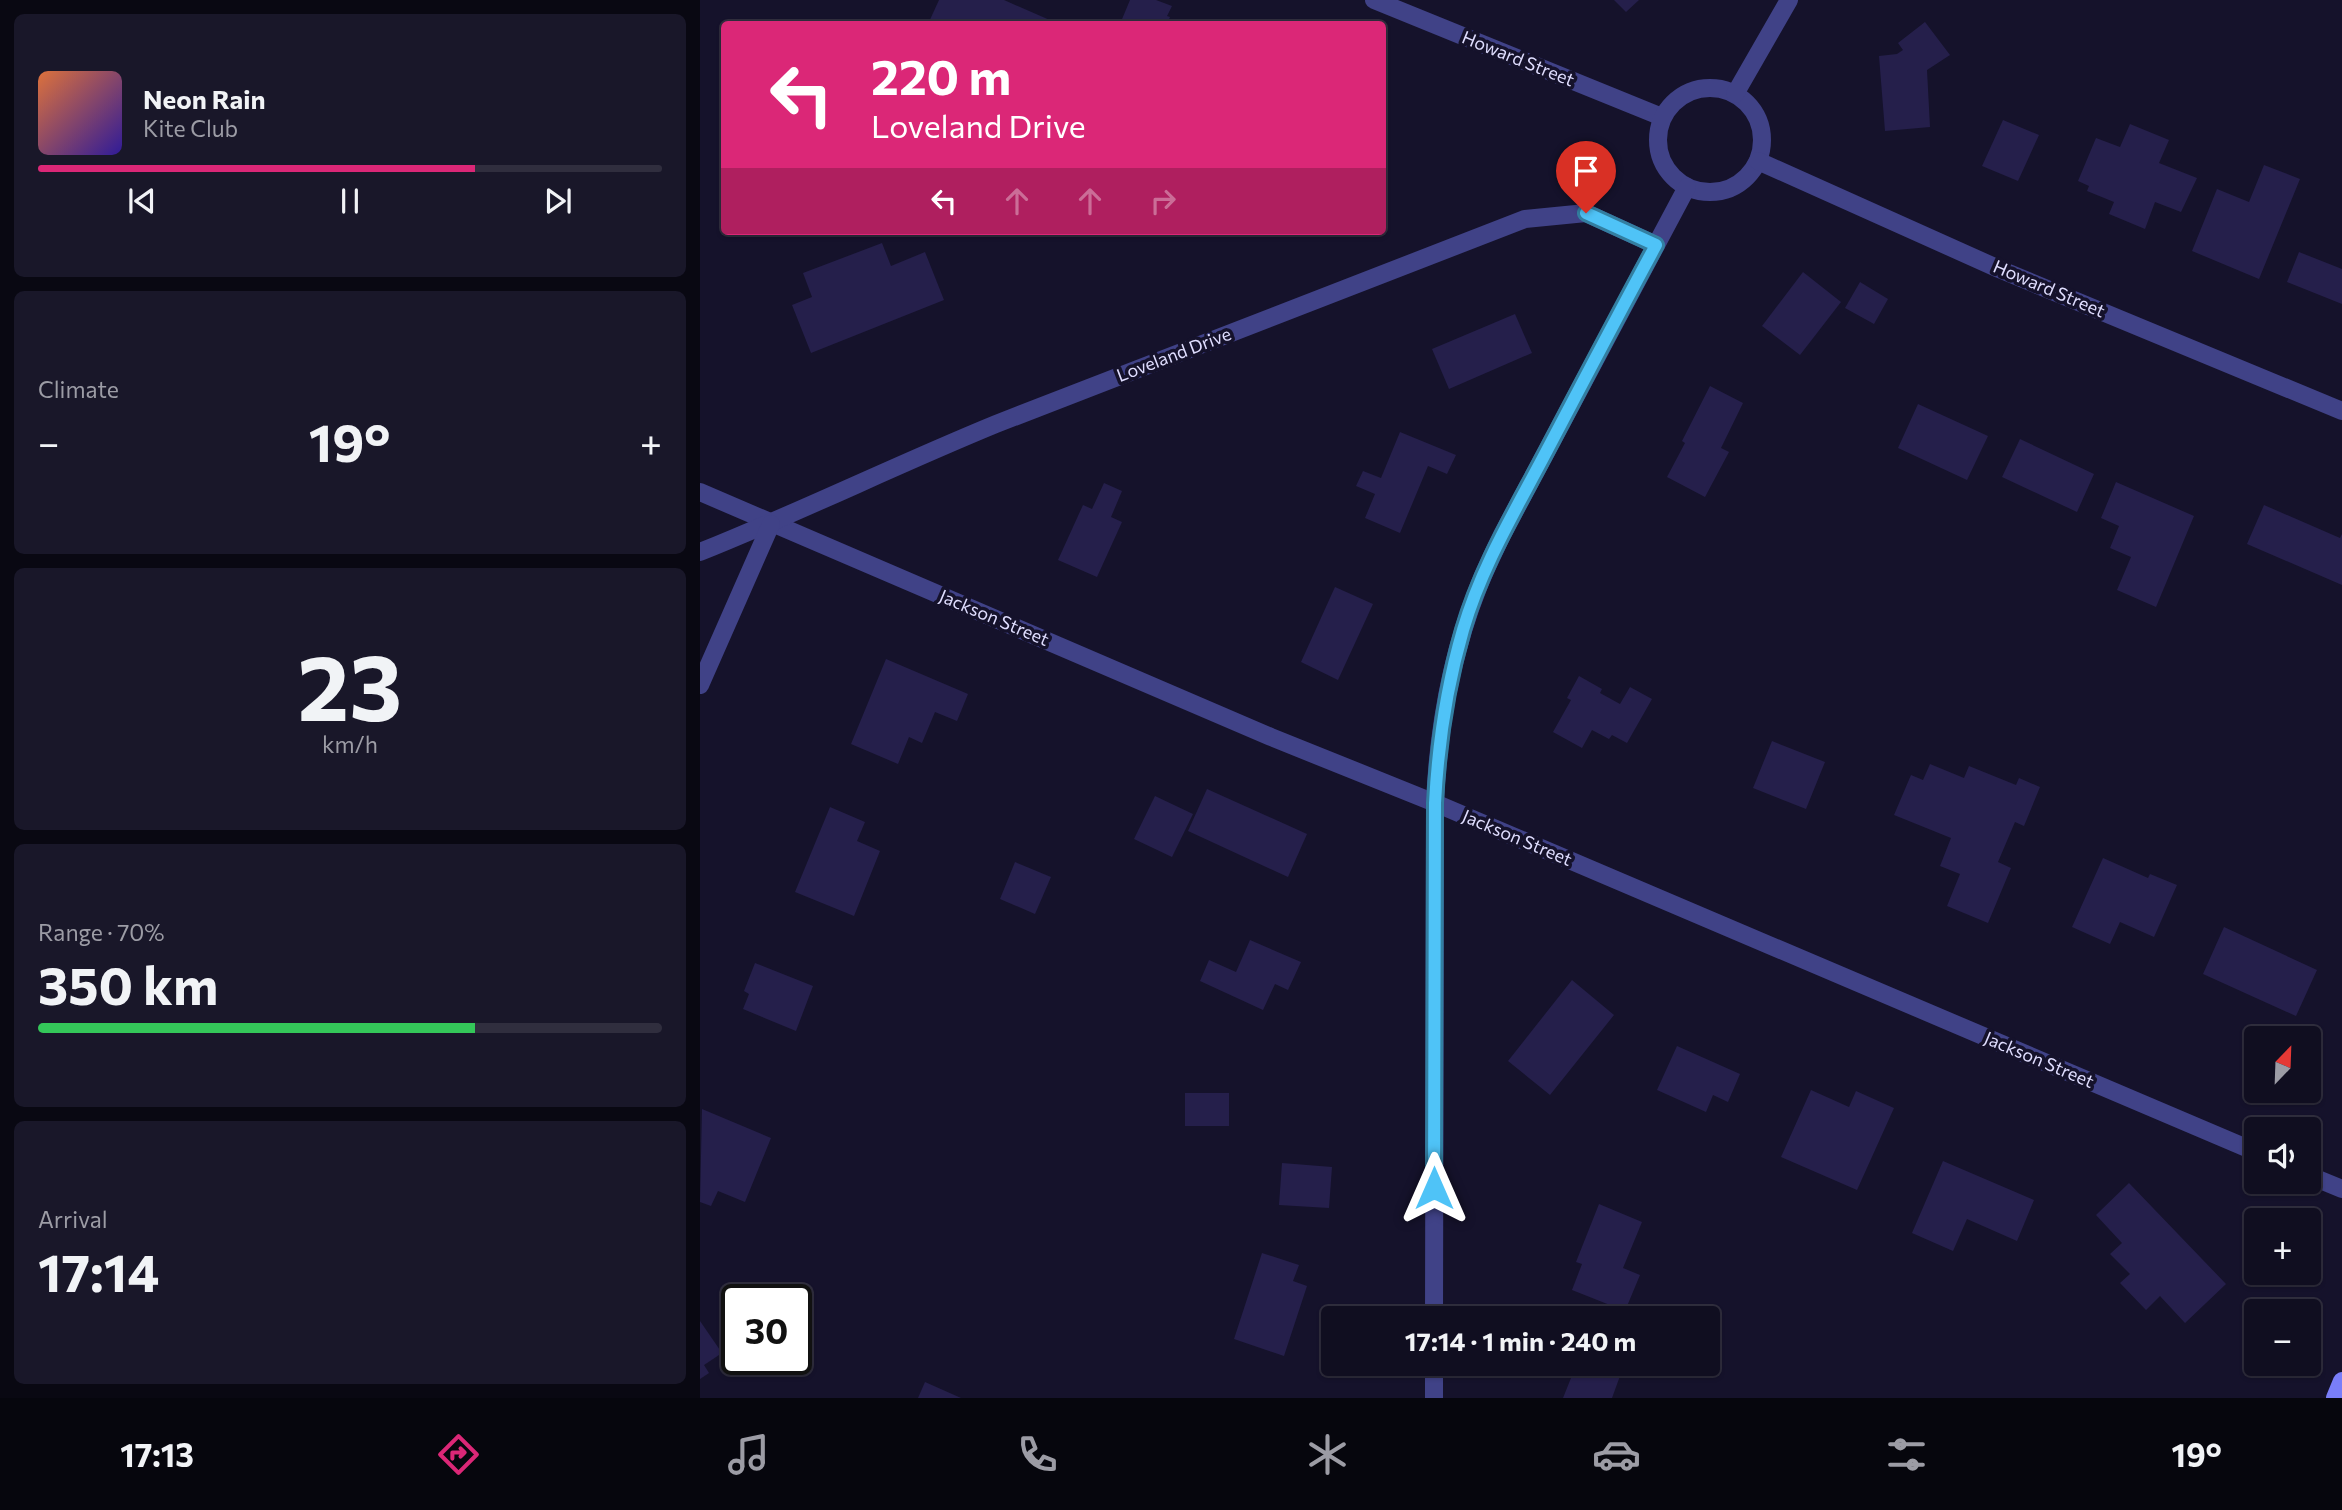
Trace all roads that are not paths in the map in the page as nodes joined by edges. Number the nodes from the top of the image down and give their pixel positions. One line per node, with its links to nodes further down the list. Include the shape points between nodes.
1 (1374, 0): 4 (street, Howard Street)
2 (1789, 0): 3 (street)
3 (1735, 94): 4 (street, via 1719,88 1685,93); 5 (street, via 1748,103 1759,123 1762,146)
4 (1662, 117): 6 (street, via 1657,133 1663,164)
5 (1758, 161): 6 (street, via 1749,175 1720,192); 8 (street, Howard Street, via 1999,269)
6 (1687, 187): 7 (street)
7 (1656, 245): 10 (street, Loveland Drive, via 1586,213 1525,219 996,424); 13 (street, via 1478,587 1453,671 1437,762)
8 (2342, 411)
9 (700, 492): 10 (street, Jackson Street)
10 (771, 524): 11 (street, Loveland Drive); 12 (street); 13 (street, Jackson Street)
11 (700, 552)
12 (700, 685)
13 (1435, 803): 14 (street, Jackson Street); 17 (street)
14 (2244, 1147)
15 (2321, 1180): 16 (street)
16 (2342, 1189)
17 (1434, 1306)
18 (1434, 1376): 20 (street)
19 (2342, 1381): 21 (main road)
20 (1434, 1398)
21 (2334, 1398)

